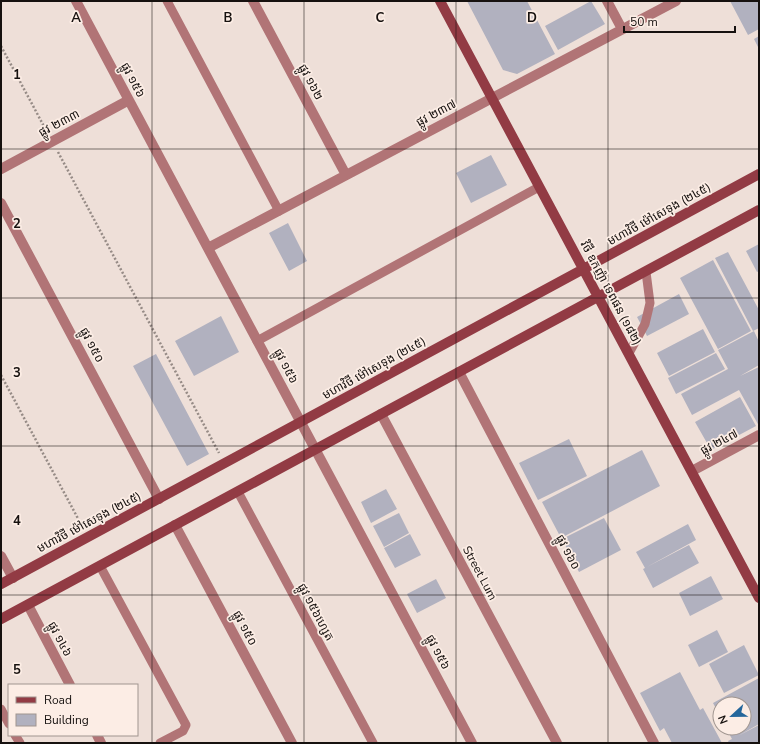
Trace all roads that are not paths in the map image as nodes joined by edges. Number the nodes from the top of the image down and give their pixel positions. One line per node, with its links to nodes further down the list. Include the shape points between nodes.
1 (76, 1): 9 (street, ផ្លូវ ១៥៦)
2 (167, 1): 16 (lane)
3 (253, 1): 12 (street, ផ្លូវ ១៦២)
4 (440, 1): 8 (main road, វិថី ឧកញ៉ា ទេពផន (១៨២))
5 (607, 1): 7 (street)
6 (676, 1): 7 (street, ផ្លូវ ២៣៧)
7 (622, 29): 8 (street, ផ្លូវ ២៣៧)
8 (492, 98): 12 (street, ផ្លូវ ២៣៧); 13 (main road, វិថី ឧកញ៉ា ទេពផន (១៨២))
9 (129, 100): 10 (street, ផ្លូវ ២៣៣); 17 (street, ផ្លូវ ១៥៦)
10 (1, 169)
11 (759, 174): 18 (main road, មហាវិថី ម៉ៅសេទុង (២៤៥))
12 (346, 175): 16 (street, ផ្លូវ ២៣៧)
13 (540, 187): 18 (main road, វិថី ឧកញ៉ា ទេពផន (១៨២)); 21 (lane)
14 (1, 203): 30 (street, ផ្លូវ ១៥០)
15 (759, 210): 19 (main road)
16 (279, 211): 17 (street, ផ្លូវ ២៣៧)
17 (208, 248): 21 (street, ផ្លូវ ១៥៦)
18 (584, 269): 20 (main road, វិថី ឧកញ៉ា ទេពផន (១៨២)); 25 (main road, មហាវិថី ម៉ៅសេទុង (២៤៥))
19 (646, 272): 20 (main road); 22 (lane, via 650,303 645,324)
20 (599, 297): 22 (main road, វិថី ឧកញ៉ា ទេពផន (១៨២)); 23 (main road)
21 (257, 341): 25 (street, ផ្លូវ ១៥៦)
22 (629, 353): 28 (main road, វិថី ឧកញ៉ា ទេពផន (១៨២))
23 (459, 372): 24 (main road); 47 (street, ផ្លូវ ១៦០)
24 (381, 414): 27 (main road); 46 (street, Street Lum)
25 (301, 423): 27 (street, ផ្លូវ ១៥៦); 30 (main road, មហាវិថី ម៉ៅសេទុង (២៤៥))
26 (759, 435): 28 (street, ផ្លូវ ២៤៧)
27 (316, 450): 29 (main road); 45 (street, ផ្លូវ ១៥៦)
28 (692, 471): 36 (main road, វិថី ឧកញ៉ា ទេពផន (១៨២))
29 (238, 492): 31 (main road); 44 (lane, ផ្លូវ ១៥៦ហ្សេត)
30 (159, 499): 34 (main road, មហាវិថី ម៉ៅសេទុង (២៤៥))
31 (175, 525): 33 (main road); 43 (street, ផ្លូវ ១៥០)
32 (1, 556): 34 (street)
33 (100, 566): 37 (main road); 42 (lane, via 186,725 183,731)
34 (13, 578): 35 (main road, មហាវិថី ម៉ៅសេទុង (២៤៥))
35 (1, 584)
36 (759, 598)
37 (28, 605): 38 (main road); 39 (street, ផ្លូវ ១៤៦)
38 (1, 619)
39 (69, 684)
40 (1, 709): 41 (lane)
41 (8, 722)
42 (160, 743)
43 (292, 743)
44 (373, 743)
45 (472, 743)
46 (557, 743)
47 (654, 743)

